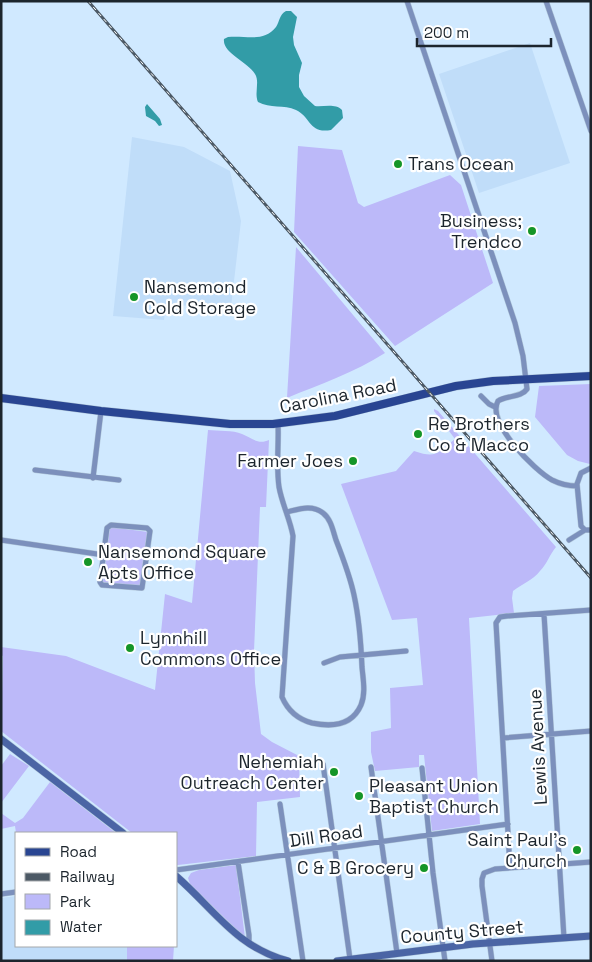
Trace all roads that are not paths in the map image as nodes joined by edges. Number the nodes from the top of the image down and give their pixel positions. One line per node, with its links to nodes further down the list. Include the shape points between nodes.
1 (407, 1): 6 (street, via 515,323)
2 (546, 1): 3 (street)
3 (589, 120): 4 (street)
4 (591, 131)
5 (591, 376): 6 (main road, Carolina Road)
6 (526, 379): 9 (street, via 524,394 501,399); 11 (main road, Carolina Road, via 456,386 335,416)
7 (481, 396): 9 (street)
8 (1, 398): 10 (main road, Carolina Road)
9 (495, 407): 16 (street, via 504,431 528,461 560,484)
10 (101, 411): 11 (main road, Carolina Road, via 230,424); 14 (street)
11 (278, 424): 17 (street, via 278,478)
12 (591, 468): 16 (street, via 581,473)
13 (35, 470): 14 (street)
14 (93, 478): 15 (street)
15 (119, 480)
16 (577, 486): 18 (street, via 581,526)
17 (287, 512): 25 (street, via 315,509 329,521 354,594); 25 (street, via 293,545 282,691 288,708 301,719 324,726 346,721 362,703)
18 (588, 530): 20 (street)
19 (1, 540): 21 (street)
20 (569, 540)
21 (104, 555): 21 (street, via 101,584 142,588 150,531 147,528 109,526)
22 (591, 610): 23 (street)
23 (544, 614): 28 (street, Lewis Avenue); 29 (street, via 500,617 497,620)
24 (406, 651): 25 (street)
25 (361, 656): 26 (street)
26 (324, 663)
27 (591, 731): 28 (street)
28 (551, 734): 29 (street); 43 (street, Lewis Avenue)
29 (503, 738): 35 (street)
30 (1, 739): 36 (street)
31 (323, 764): 39 (street)
32 (370, 767): 38 (street)
33 (422, 768): 37 (street)
34 (280, 804): 40 (street)
35 (508, 824): 37 (street, Dill Road); 44 (street)
36 (122, 832)
37 (429, 835): 38 (street, Dill Road); 53 (street)
38 (380, 842): 39 (street, Dill Road); 54 (street)
39 (334, 849): 40 (street, Dill Road); 55 (street)
40 (287, 855): 41 (street, Dill Road); 57 (street)
41 (238, 862): 45 (street, Dill Road); 52 (street)
42 (591, 862): 43 (street)
43 (559, 864): 44 (street); 50 (street, Lewis Avenue)
44 (510, 868): 51 (street, via 490,870 482,878)
45 (178, 870)
46 (178, 878): 52 (street)
47 (15, 892): 48 (street)
48 (1, 894)
49 (591, 936): 50 (street, County Street)
50 (564, 938): 51 (street, County Street)
51 (490, 943): 53 (street, County Street); 60 (street)
52 (249, 944): 56 (street)
53 (443, 948): 54 (street, County Street); 59 (street)
54 (397, 953): 55 (street, County Street)
55 (350, 959): 58 (street, County Street)
56 (288, 961)
57 (303, 961)
58 (337, 961)
59 (445, 961)
60 (492, 961)

